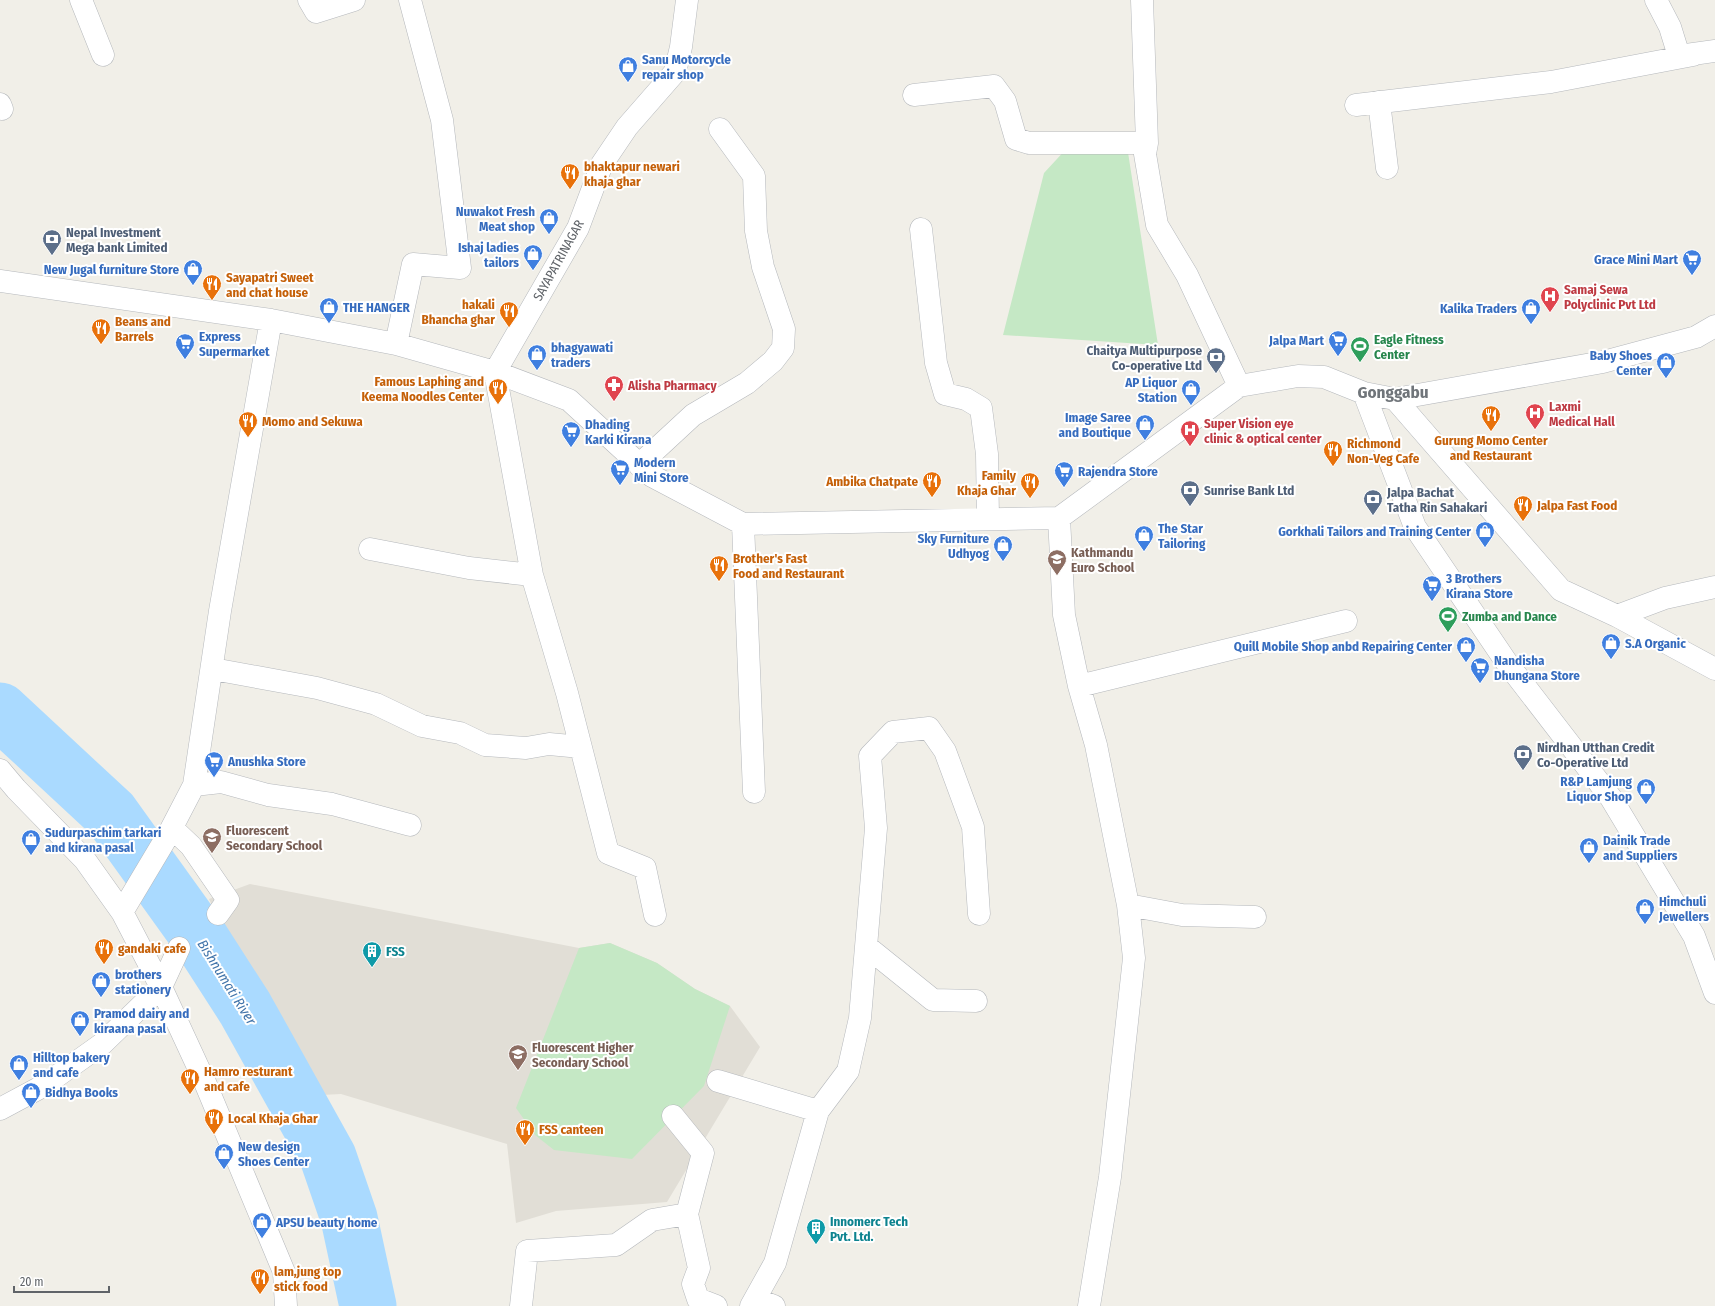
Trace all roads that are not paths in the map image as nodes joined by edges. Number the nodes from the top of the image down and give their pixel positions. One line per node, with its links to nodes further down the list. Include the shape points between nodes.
1 (81, 0): 10 (street)
2 (309, 0): 3 (street, via 316,12)
3 (354, 0)
4 (410, 0): 21 (street, via 442,120 460,268 413,264)
5 (687, 0): 22 (street, SAYAPATRINAGAR, via 675,72 627,127 602,164 578,228)
6 (1142, 0): 15 (street)
7 (1656, 0): 9 (street, via 1670,27 1679,56)
8 (1715, 51): 9 (street)
9 (1693, 54): 12 (street, via 1551,82)
10 (103, 55)
11 (914, 95): 15 (street, via 994,86 1005,101 1016,139 1029,143)
12 (1379, 102): 13 (street); 16 (street)
13 (1356, 105)
14 (720, 129): 26 (street, via 754,176 758,238 763,267 784,329 783,348 773,361 747,383 693,414)
15 (1147, 143): 23 (street, via 1145,154 1157,225 1187,275)
16 (1387, 168)
17 (921, 229): 28 (street, via 936,363 945,394 966,398 981,408 987,454)
18 (0, 281): 19 (street)
19 (271, 320): 21 (street); 35 (street)
20 (1715, 326): 25 (street, via 1696,336 1603,362)
21 (396, 344): 22 (street)
22 (495, 372): 26 (street, via 569,400); 31 (street)
23 (1239, 386): 24 (street, via 1298,376 1324,378); 27 (street)
24 (1364, 393): 25 (street); 53 (street, via 1415,527 1507,663 1611,798 1694,936)
25 (1395, 399): 33 (street, via 1561,590)
26 (639, 465): 29 (street, via 652,476)
27 (1059, 518): 28 (street); 37 (street, via 1064,615)
28 (988, 519): 29 (street)
29 (743, 524): 41 (street)
30 (370, 549): 31 (street, via 469,568)
31 (532, 576): 38 (street)
32 (1715, 587): 33 (street, via 1666,598)
33 (1617, 616): 36 (street)
34 (1346, 621): 37 (street)
35 (212, 669): 38 (street, via 324,690 376,704 422,726 460,733 485,745 526,748 548,744); 40 (street)
36 (1715, 669)
37 (1079, 686): 44 (street, via 1096,745)
38 (581, 747): 48 (street, via 608,853 645,868)
39 (0, 770): 45 (street, via 85,860)
40 (194, 786): 42 (street, via 221,782 268,796 332,804); 43 (street)
41 (754, 792)
42 (410, 825)
43 (170, 832): 45 (street); 46 (street, via 191,846 228,900)
44 (1128, 905): 49 (street, via 1182,915); 64 (street, via 1134,958 1110,1176)
45 (122, 912): 52 (street)
46 (218, 914)
47 (979, 914): 50 (street, via 973,827 945,751 929,728 893,732 870,756 876,828)
48 (655, 915)
49 (1255, 917)
50 (866, 946): 54 (street, via 933,1000); 57 (street, via 860,1018 848,1071)
51 (179, 948): 52 (street)
52 (162, 987): 56 (street, via 102,1044 43,1086); 61 (street, via 204,1080 284,1272)
53 (1715, 993)
54 (976, 1001)
55 (718, 1081): 57 (street)
56 (0, 1109)
57 (818, 1111): 60 (street, via 775,1263)
58 (673, 1116): 59 (street, via 703,1154)
59 (688, 1214): 62 (street, via 652,1220 616,1245 527,1251); 63 (street, via 699,1268 693,1284 698,1299)
60 (760, 1304)
61 (286, 1306)
62 (521, 1306)
63 (716, 1306)
64 (1089, 1306)

